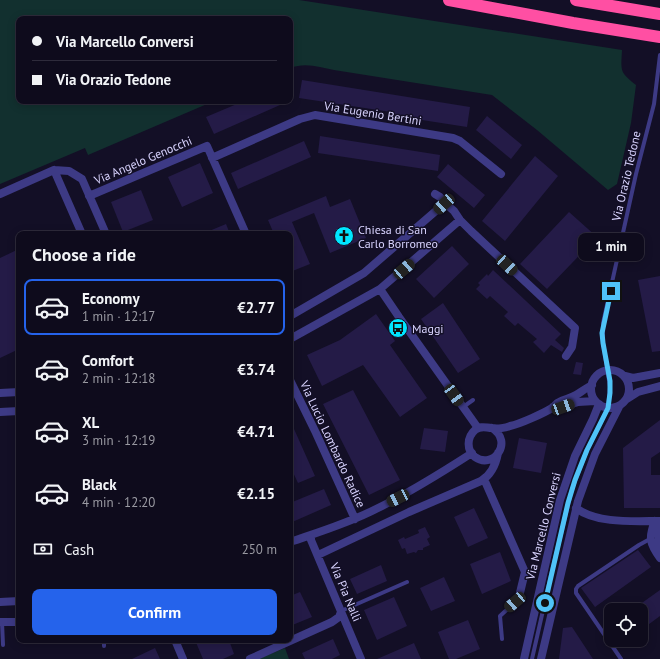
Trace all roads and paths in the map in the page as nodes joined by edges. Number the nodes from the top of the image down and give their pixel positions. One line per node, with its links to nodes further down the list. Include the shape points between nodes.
1 (449, 0): 4 (highway)
2 (576, 0): 3 (highway)
3 (660, 14)
4 (660, 37)
5 (660, 55): 21 (lane, Via Orazio Tedone, via 654,104 603,323 603,343)
6 (212, 158): 8 (street, Via Eugenio Bertini, via 300,119 315,115 453,138); 11 (street, Via Angelo Genocchi, via 207,146); 16 (street)
7 (54, 170): 9 (street); 11 (street, via 69,171 82,179); 14 (street)
8 (501, 174)
9 (0, 194)
10 (435, 194): 12 (street)
11 (90, 196): 15 (street)
12 (444, 204): 13 (street, via 454,211); 18 (street, via 364,273)
13 (460, 220): 17 (street); 20 (street, via 575,328 572,348)
14 (81, 231)
15 (105, 231)
16 (245, 231)
17 (380, 289): 19 (street); 32 (street)
18 (293, 314)
19 (293, 334)
20 (566, 356)
21 (608, 370): 23 (street); 24 (street, via 597,375); 35 (lane, Via Orazio Tedone)
22 (660, 373): 23 (street, via 633,378)
23 (625, 376): 30 (street, via 630,388)
24 (592, 385): 31 (street, via 592,396); 33 (street)
25 (293, 386): 46 (street, Via Lucio Lombardo Radice)
26 (660, 386): 30 (street, via 638,392)
27 (16, 392): 28 (street)
28 (0, 393)
29 (473, 400): 32 (lane)
30 (627, 400): 34 (street)
31 (597, 403): 33 (street, via 578,402); 35 (street); 69 (street, Via Marcello Conversi, via 560,500)
32 (463, 407): 39 (street)
33 (553, 407): 38 (street)
34 (619, 407): 35 (street); 45 (street, via 583,483)
35 (608, 408): 70 (lane, Via Marcello Conversi, via 580,467 570,496)
36 (16, 411): 37 (street)
37 (0, 412)
38 (510, 426): 40 (street); 41 (street)
39 (478, 428): 40 (street); 42 (street, via 469,439 469,449)
40 (492, 428): 41 (street)
41 (501, 439): 43 (street, via 501,449)
42 (472, 453): 43 (street, via 485,460); 46 (street, via 398,498)
43 (498, 453): 44 (street, via 493,468)
44 (484, 479): 52 (street); 57 (street, via 524,572 518,601)
45 (576, 508): 47 (street, via 588,516 610,520); 71 (street)
46 (354, 519): 48 (street)
47 (657, 521): 49 (street, via 651,530); 51 (street)
48 (311, 535): 50 (street); 52 (street, Via Pia Nalli)
49 (650, 539): 53 (street); 72 (lane, via 576,589 576,593)
50 (293, 541)
51 (660, 547)
52 (318, 556): 58 (street, Via Pia Nalli)
53 (660, 558)
54 (407, 582): 58 (lane)
55 (0, 602): 56 (street)
56 (16, 602)
57 (515, 602): 61 (lane, via 500,616)
58 (341, 612): 62 (street, via 332,622); 68 (street, Via Pia Nalli)
59 (1, 622): 60 (street); 65 (lane)
60 (16, 622)
61 (502, 639)
62 (293, 640)
63 (176, 643): 66 (street)
64 (285, 643): 67 (street)
65 (2, 645)
66 (183, 659)
67 (250, 659)
68 (361, 659)
69 (524, 659)
70 (532, 659)
71 (541, 659)
72 (621, 659)

